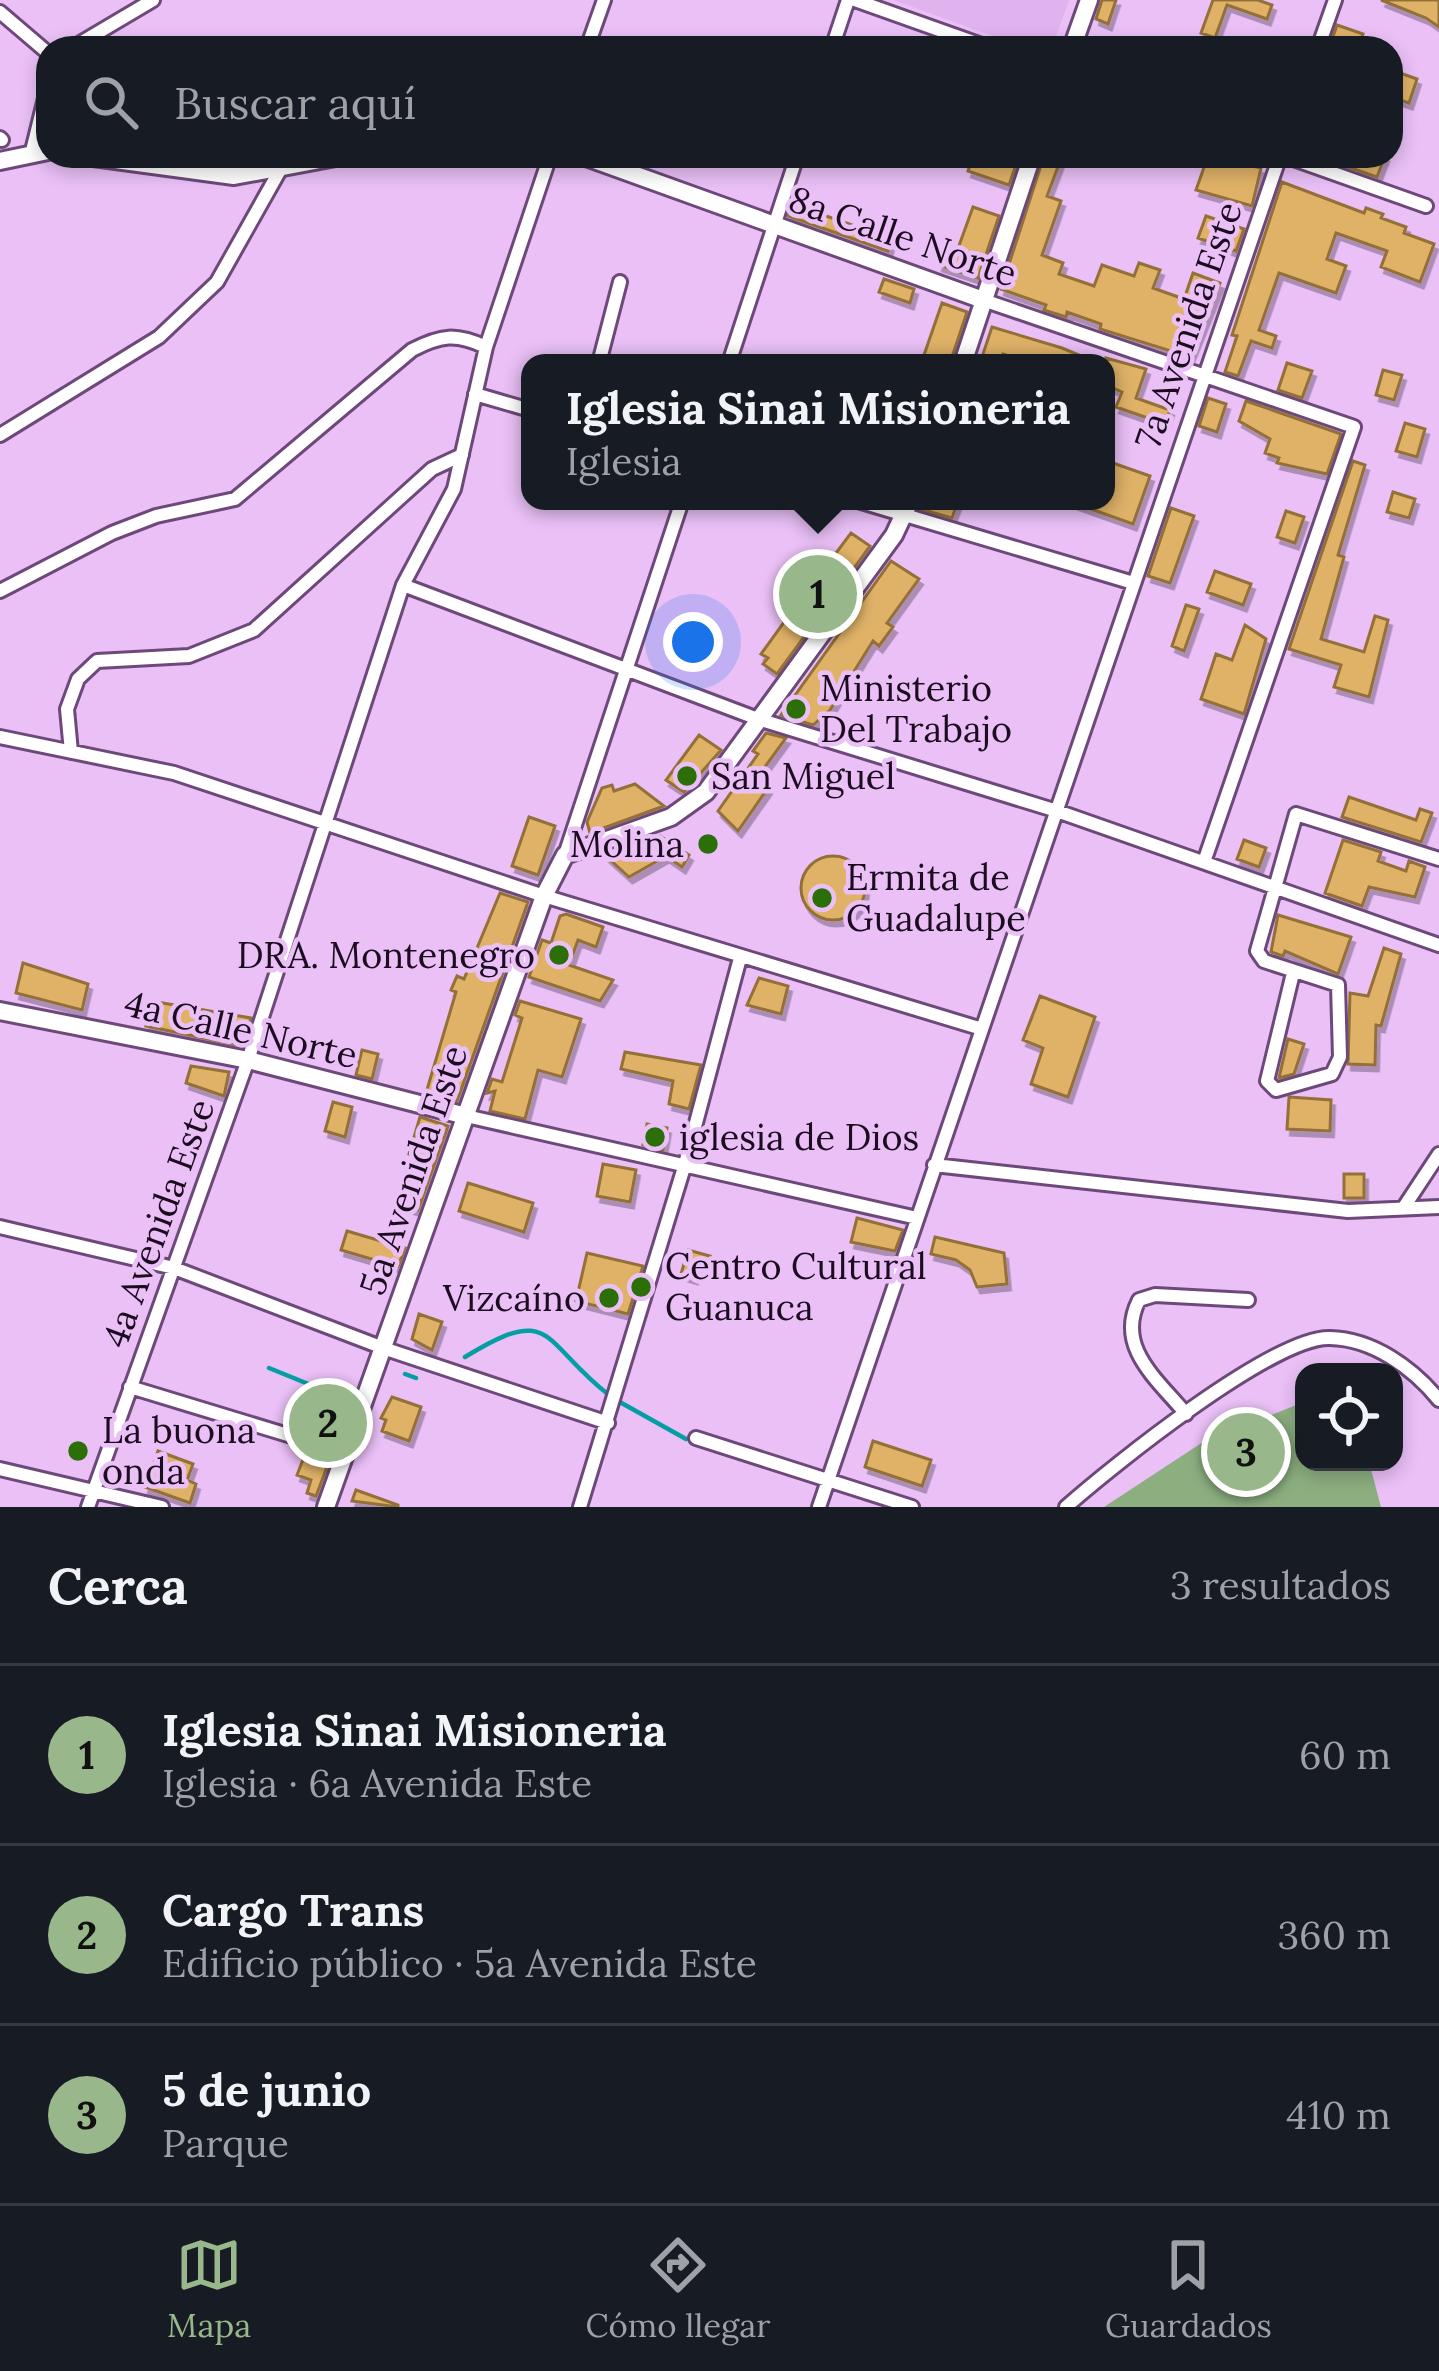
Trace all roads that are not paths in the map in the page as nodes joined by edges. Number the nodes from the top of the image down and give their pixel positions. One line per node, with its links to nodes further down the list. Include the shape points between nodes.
1 (604, 0): 8 (street)
2 (852, 0): 9 (street); 10 (street)
3 (1089, 0): 11 (street)
4 (1335, 0): 12 (street)
5 (146, 1): 7 (street)
6 (0, 13): 13 (street)
7 (91, 36)
8 (591, 36)
9 (837, 36)
10 (956, 36)
11 (1076, 36)
12 (1322, 36)
13 (36, 43)
14 (36, 152): 15 (street)
15 (0, 161)
16 (162, 168): 24 (street)
17 (289, 168): 24 (street)
18 (546, 168): 29 (street)
19 (616, 168): 26 (street, 8a Calle Norte)
20 (793, 168): 26 (street)
21 (1028, 168): 28 (street)
22 (1278, 168): 33 (street, 7a Avenida Este)
23 (1317, 168): 25 (street)
24 (280, 170): 36 (street, via 217,282 159,337)
25 (1426, 206)
26 (774, 226): 28 (street, 8a Calle Norte); 31 (street)
27 (620, 282): 30 (street)
28 (986, 301): 32 (street); 33 (street, 8a Calle Norte)
29 (486, 347): 34 (street); 43 (street, via 441,335 412,350 235,499 112,533)
30 (601, 354)
31 (732, 354)
32 (966, 354)
33 (1202, 375): 41 (street, 7a Avenida Este); 52 (street, 8a Calle Norte, via 1354,428)
34 (476, 394): 35 (street); 37 (street)
35 (521, 407)
36 (0, 435)
37 (462, 455): 42 (street, via 454,489); 47 (street, via 432,469 254,630 189,656 97,661 78,679 67,709)
38 (679, 510): 44 (street)
39 (905, 510): 45 (street)
40 (916, 510): 41 (street)
41 (1130, 582): 48 (street, 7a Avenida Este)
42 (404, 585): 44 (street); 49 (street, 4a Avenida Este)
43 (0, 591)
44 (625, 671): 45 (street); 50 (street)
45 (758, 719): 48 (street); 50 (street, via 706,792 671,817)
46 (0, 737): 47 (street)
47 (70, 752): 49 (street, via 174,773)
48 (1057, 811): 52 (street); 59 (street, 7a Avenida Este)
49 (325, 822): 54 (street); 60 (street, 4a Avenida Este)
50 (565, 855): 54 (street, 5a Avenida Este)
51 (1439, 859): 53 (street, via 1296,814)
52 (1204, 862): 53 (street)
53 (1276, 886): 55 (street); 57 (street, via 1257,951)
54 (544, 896): 56 (street); 61 (street, 5a Avenida Este)
55 (1439, 945)
56 (740, 958): 59 (street); 63 (street)
57 (1293, 973): 57 (street, via 1268,1081 1276,1090 1332,1074 1340,1057 1338,986)
58 (0, 1011): 60 (street, 4a Calle Norte)
59 (982, 1029): 64 (street, 7a Avenida Este)
60 (248, 1060): 61 (street, 4a Calle Norte); 69 (street, 4a Avenida Este)
61 (466, 1116): 63 (street); 71 (street, 5a Avenida Este)
62 (1439, 1154): 66 (street)
63 (685, 1164): 67 (street); 75 (street)
64 (934, 1165): 66 (street, via 1348,1211); 67 (street, 7a Avenida Este)
65 (1439, 1207): 66 (street)
66 (1404, 1208)
67 (917, 1218): 79 (street)
68 (0, 1227): 69 (street)
69 (174, 1268): 71 (street); 72 (street, 4a Avenida Este)
70 (1248, 1300): 74 (street, via 1139,1300 1131,1340)
71 (386, 1349): 75 (street); 77 (street, 5a Avenida Este)
72 (130, 1387): 77 (street); 80 (street, 4a Avenida Este)
73 (1439, 1400): 74 (street, via 1363,1342 1325,1337 1294,1345)
74 (1186, 1414): 87 (street)
75 (610, 1416): 84 (street)
76 (696, 1438): 79 (street)
77 (346, 1454): 83 (street, 5a Avenida Este)
78 (0, 1469): 80 (street)
79 (828, 1481): 85 (street); 86 (street)
80 (94, 1491): 81 (street, 4a Avenida Este); 82 (street)
81 (88, 1507)
82 (162, 1507)
83 (326, 1507)
84 (580, 1507)
85 (818, 1507)
86 (912, 1507)
87 (1066, 1507)

